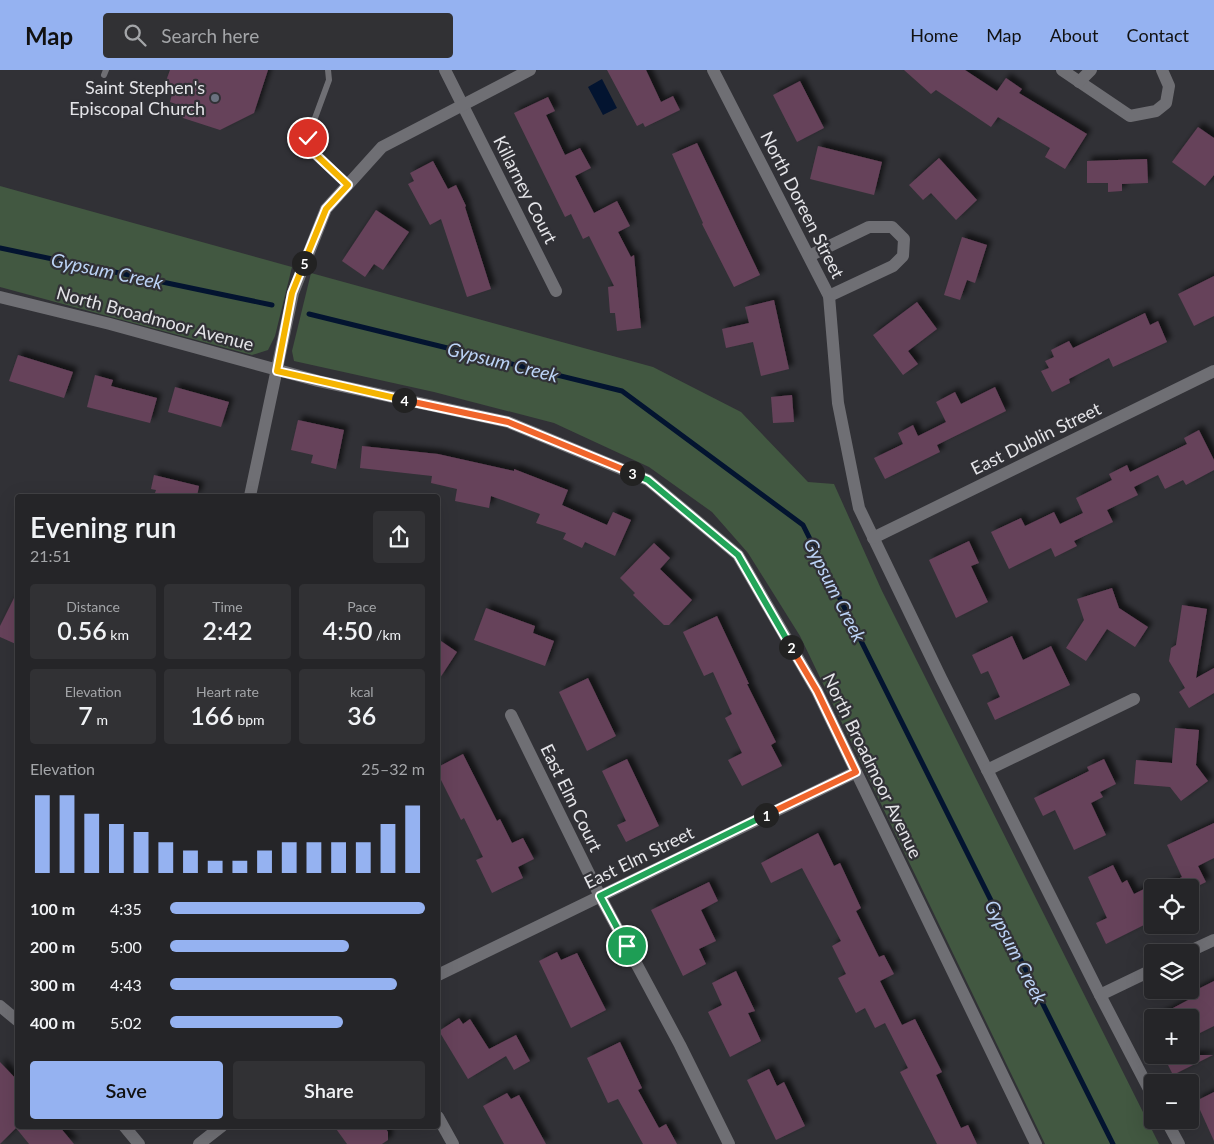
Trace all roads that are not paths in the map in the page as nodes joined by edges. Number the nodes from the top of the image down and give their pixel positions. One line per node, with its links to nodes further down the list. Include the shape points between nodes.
1 (328, 70): 10 (lane, via 329,80 308,145)
2 (445, 70): 9 (street, Killarney Court)
3 (530, 70): 9 (street)
4 (714, 70): 11 (street, North Doreen Street)
5 (1062, 70): 8 (street)
6 (1091, 70): 8 (street)
7 (1162, 70): 8 (street, via 1168,86 1166,103 1156,111 1130,116)
8 (1079, 82)
9 (462, 105): 10 (street, via 382,147); 12 (street, Killarney Court)
10 (348, 185): 15 (street, via 326,209 292,293)
11 (808, 256): 14 (street, North Doreen Street); 14 (street, via 870,227 892,227 904,239 903,256 893,266)
12 (556, 291)
13 (0, 296): 15 (street, North Broadmoor Avenue)
14 (829, 296): 18 (street, North Doreen Street, via 838,403 859,508)
15 (277, 371): 17 (street); 22 (street, North Broadmoor Avenue, via 508,422 648,480 738,555 817,691)
16 (1214, 371): 18 (street, East Dublin Street)
17 (250, 494)
18 (873, 538): 21 (street)
19 (1134, 699): 21 (street)
20 (511, 715): 23 (street, East Elm Court)
21 (987, 770): 28 (street)
22 (856, 772): 23 (street, East Elm Street); 40 (street, North Broadmoor Avenue)
23 (600, 896): 26 (street, East Elm Street); 39 (street, East Elm Court, via 680,1045)
24 (1214, 940): 25 (street)
25 (1199, 947)
26 (440, 974)
27 (1144, 974): 28 (street)
28 (1100, 995): 31 (street)
29 (0, 1006): 30 (street)
30 (15, 1018)
31 (1144, 1080)
32 (440, 1121): 38 (street)
33 (126, 1129): 36 (street)
34 (218, 1129): 37 (street)
35 (1171, 1129): 41 (street)
36 (139, 1144)
37 (200, 1144)
38 (453, 1144)
39 (728, 1144)
40 (1036, 1144)
41 (1179, 1144)

